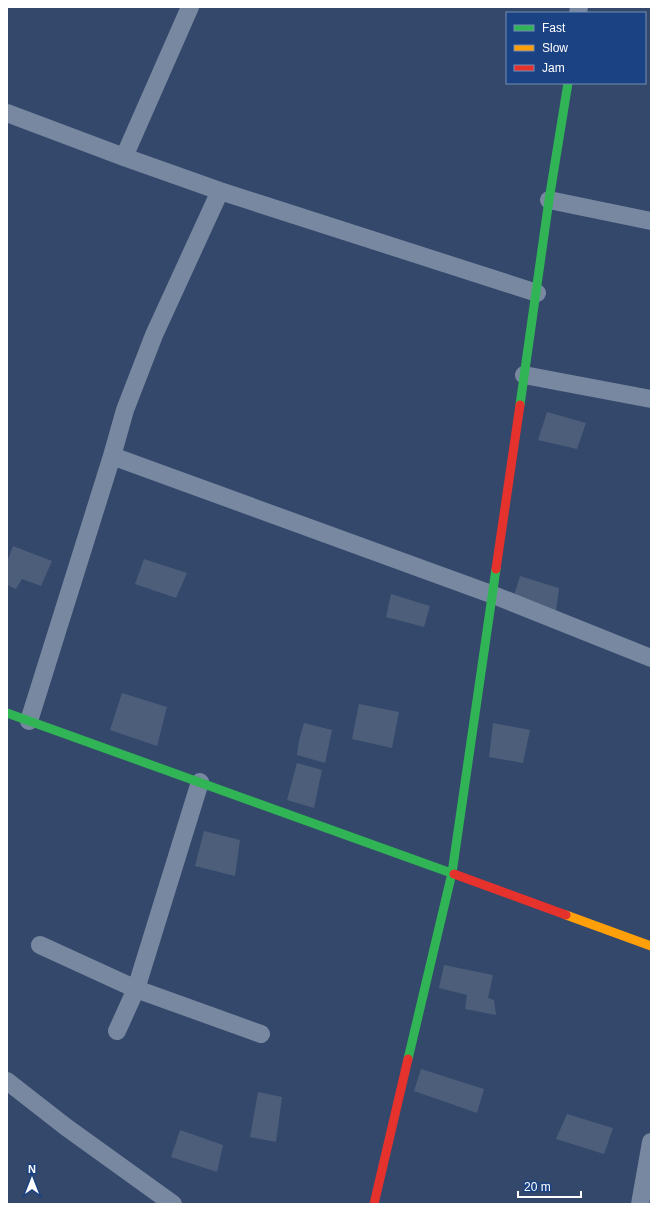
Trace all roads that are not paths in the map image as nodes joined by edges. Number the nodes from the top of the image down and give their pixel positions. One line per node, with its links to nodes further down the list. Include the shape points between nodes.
1 (190, 7): 4 (street)
2 (568, 84): 6 (street)
3 (7, 113): 4 (street)
4 (124, 157): 5 (street)
5 (220, 190): 8 (street); 11 (street, via 154,335 125,410)
6 (549, 200): 7 (street); 8 (street)
7 (651, 221)
8 (536, 293): 9 (street)
9 (524, 375): 10 (street); 12 (street)
10 (651, 399)
11 (112, 456): 12 (street); 15 (street)
12 (491, 594): 13 (street); 17 (street)
13 (651, 658)
14 (7, 713): 15 (street)
15 (29, 721): 16 (street)
16 (200, 782): 17 (street); 20 (street)
17 (452, 873): 19 (street); 26 (street)
18 (40, 945): 20 (street)
19 (651, 946)
20 (136, 989): 21 (street); 22 (street)
21 (117, 1031)
22 (261, 1034)
23 (7, 1081): 25 (street)
24 (651, 1142): 27 (street)
25 (173, 1204)
26 (374, 1204)
27 (640, 1204)

